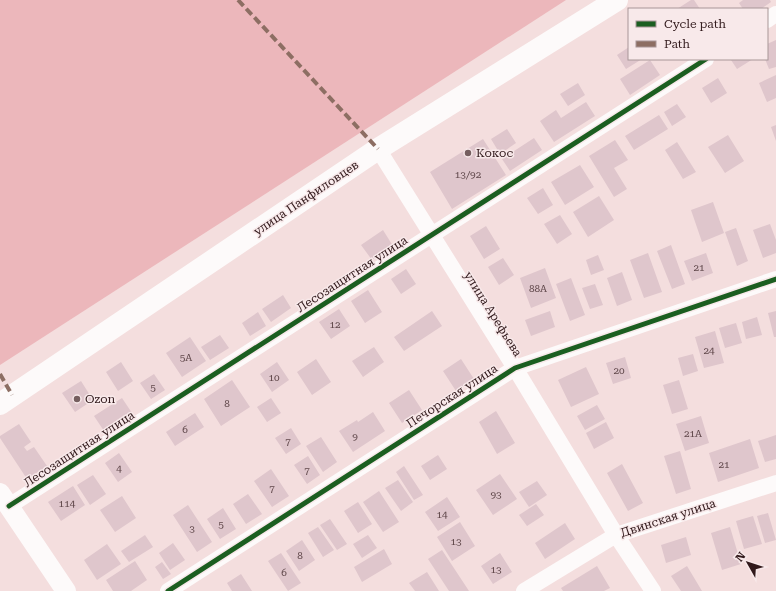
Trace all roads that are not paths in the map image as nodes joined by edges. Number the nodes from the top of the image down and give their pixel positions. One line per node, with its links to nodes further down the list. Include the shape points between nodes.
1 (617, 0): 3 (main road, улица Панфиловцев)
2 (704, 60): 4 (street, Лесозащитная улица)
3 (378, 149): 4 (street, улица Арефьева); 7 (main road, улица Панфиловцев)
4 (432, 234): 6 (street, улица Арефьева); 9 (street, Лесозащитная улица)
5 (776, 279): 6 (street, Печорская улица)
6 (515, 368): 10 (street, улица Арефьева); 12 (street, Печорская улица)
7 (0, 404)
8 (776, 483): 10 (street, Двинская улица)
9 (5, 499): 11 (street)
10 (616, 535): 13 (street, Двинская улица); 14 (street, улица Арефьева)
11 (66, 591)
12 (168, 591)
13 (524, 591)
14 (653, 591)

